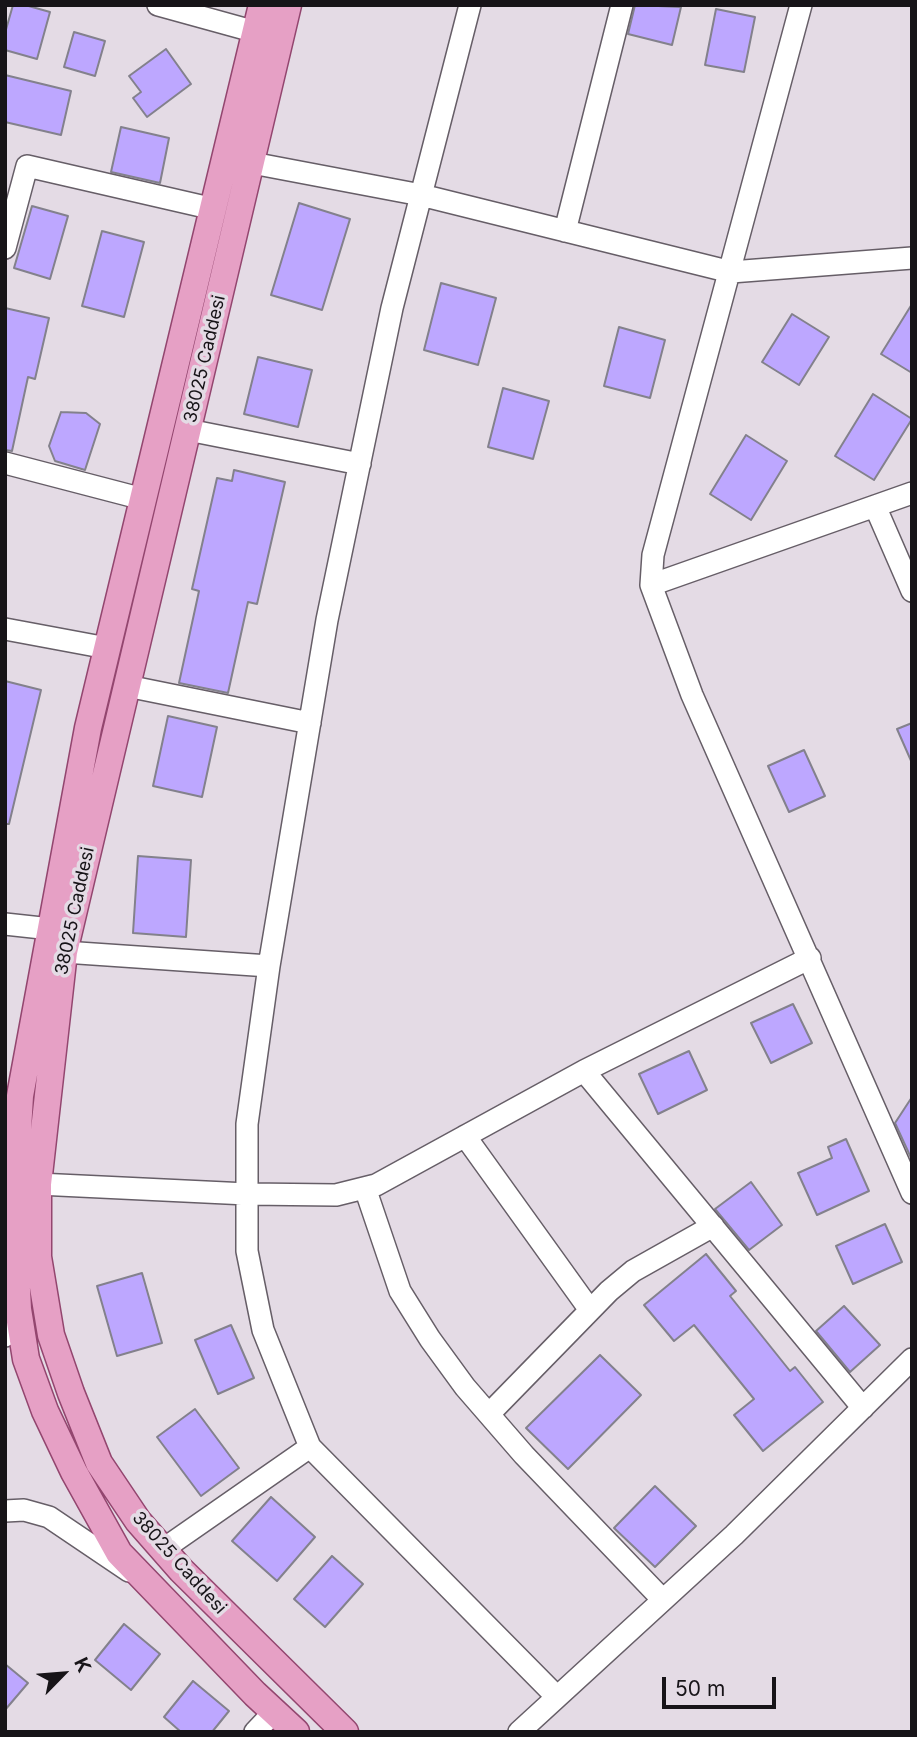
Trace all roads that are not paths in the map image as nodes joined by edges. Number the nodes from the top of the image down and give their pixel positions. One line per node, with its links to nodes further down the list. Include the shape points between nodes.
1 (159, 5): 7 (street)
2 (262, 5): 7 (main road, 38025 Caddesi)
3 (288, 5): 8 (main road, 38025 Caddesi)
4 (470, 5): 9 (street)
5 (622, 5): 12 (street)
6 (801, 5): 15 (street)
7 (256, 32): 10 (main road, 38025 Caddesi)
8 (252, 163): 9 (street); 16 (main road, 38025 Caddesi)
9 (421, 195): 12 (street); 18 (street)
10 (214, 209): 11 (street, via 27,166); 20 (main road, 38025 Caddesi)
11 (8, 224): 13 (street)
12 (565, 230): 15 (street)
13 (5, 248)
14 (912, 258): 15 (street)
15 (731, 272): 22 (street, via 653,555)
16 (188, 430): 18 (street); 26 (main road, 38025 Caddesi)
17 (5, 463): 20 (street)
18 (360, 464): 27 (street)
19 (912, 493): 21 (street)
20 (144, 499): 25 (main road, 38025 Caddesi)
21 (875, 506): 22 (street); 23 (street)
22 (651, 585): 30 (street, via 692,695)
23 (912, 592)
24 (5, 629): 25 (street)
25 (107, 648): 29 (main road, 38025 Caddesi, via 88,728)
26 (127, 687): 27 (street); 29 (main road, 38025 Caddesi)
27 (310, 723): 31 (street)
28 (5, 924): 29 (street)
29 (57, 940): 31 (street); 34 (main road, 38025 Caddesi); 39 (main road, 38025 Caddesi, via 20,1096)
30 (810, 958): 32 (street); 36 (street)
31 (269, 965): 37 (street, via 247,1124)
32 (584, 1071): 33 (street); 38 (street)
33 (465, 1136): 35 (street); 40 (street)
34 (38, 1184): 37 (street); 47 (main road, 38025 Caddesi, via 38,1257 51,1335 67,1382 99,1462)
35 (365, 1188): 37 (street, via 336,1195); 44 (street, via 400,1291 430,1339)
36 (912, 1193)
37 (247, 1194): 45 (street, via 247,1251 262,1330)
38 (713, 1226): 40 (street, via 633,1270); 43 (street)
39 (15, 1247): 41 (street); 48 (main road, 38025 Caddesi, via 26,1359 45,1411 119,1553)
40 (590, 1310): 44 (street)
41 (5, 1336)
42 (912, 1359): 43 (street)
43 (863, 1408): 49 (street)
44 (489, 1414): 49 (street)
45 (310, 1447): 47 (street); 50 (street)
46 (5, 1511): 48 (street, via 24,1510 49,1517)
47 (163, 1550): 54 (main road, 38025 Caddesi)
48 (150, 1586): 51 (main road, 38025 Caddesi)
49 (663, 1600): 50 (street)
50 (557, 1697): 55 (street)
51 (274, 1712): 52 (street); 53 (main road, 38025 Caddesi)
52 (255, 1732)
53 (296, 1732)
54 (345, 1732)
55 (519, 1732)

